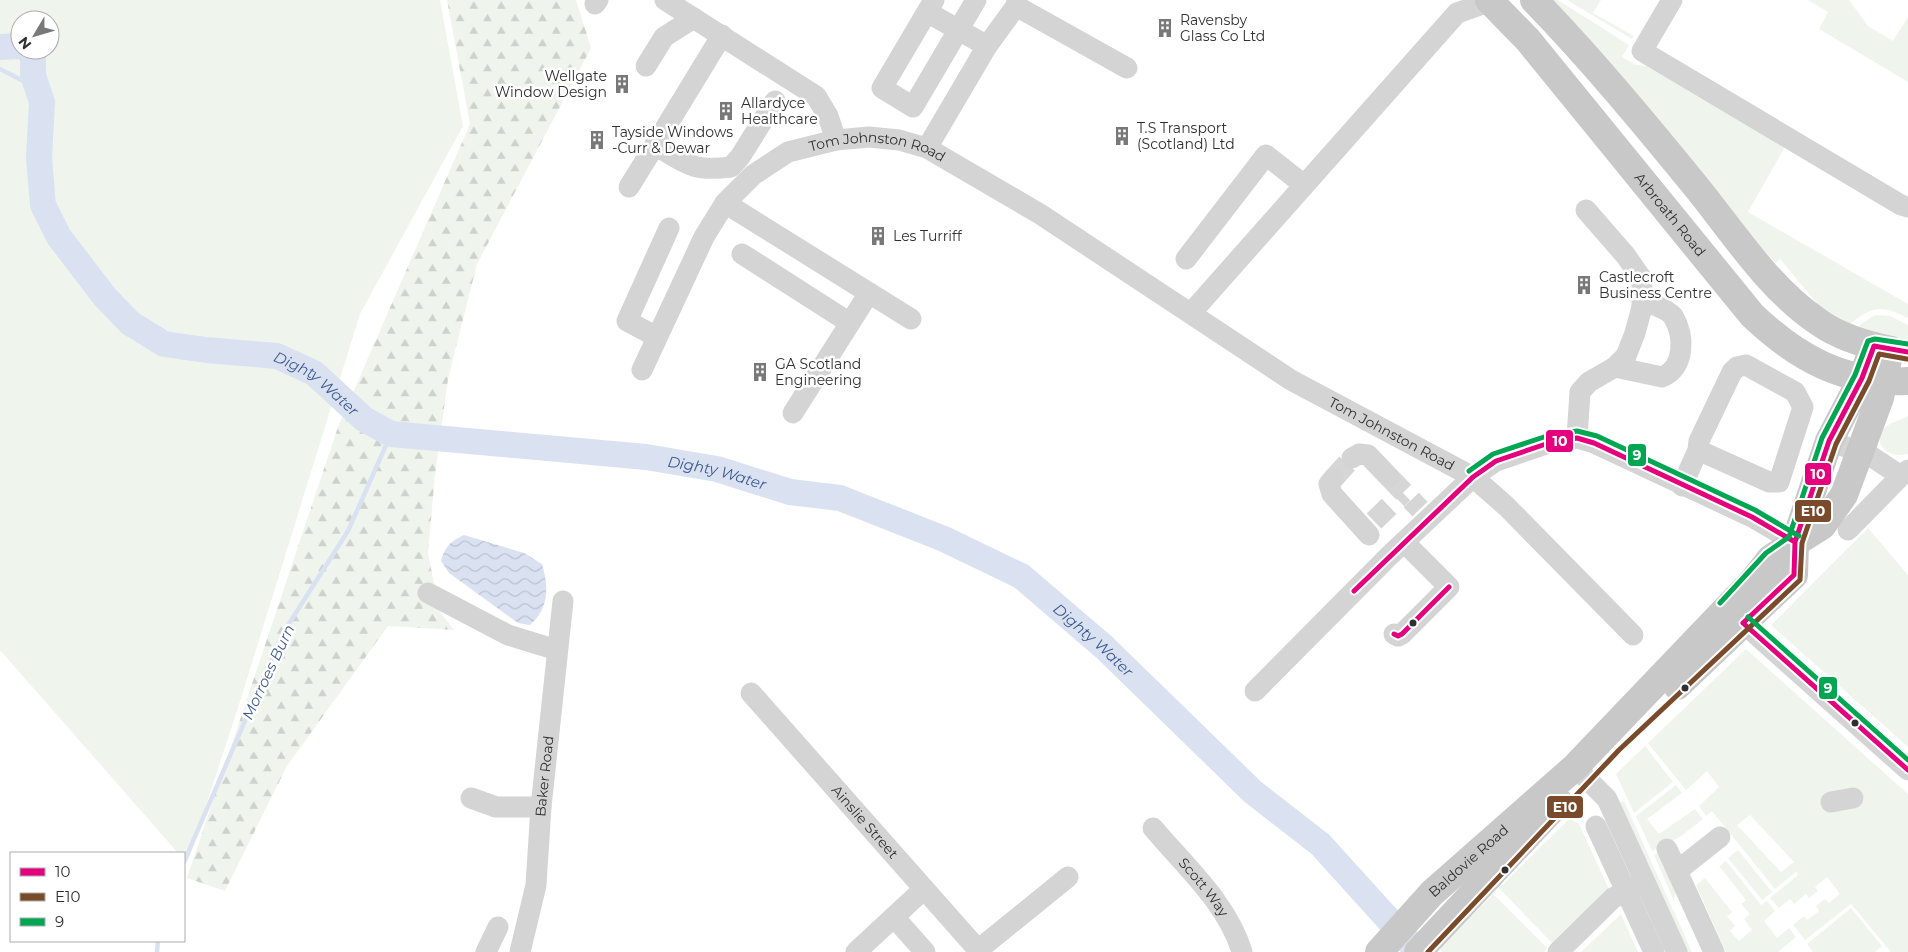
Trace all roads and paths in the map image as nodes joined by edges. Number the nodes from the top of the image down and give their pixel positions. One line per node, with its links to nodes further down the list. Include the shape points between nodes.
1 (665, 0): 9 (street)
2 (976, 0): 10 (street)
3 (1534, 0): 33 (main road, via 1645,123 1755,262 1777,299 1792,316 1822,340)
4 (1672, 0): 22 (street, via 1642,51)
5 (1490, 1): 8 (street); 35 (main road, Arbroath Road, via 1528,40 1752,315 1779,341)
6 (1016, 3): 12 (street); 14 (street)
7 (930, 6): 10 (street); 10 (street, via 882,88 913,107)
8 (1458, 6): 19 (street)
9 (694, 18): 11 (street); 13 (street, via 664,37)
10 (959, 30): 12 (street)
11 (722, 35): 16 (street, via 816,96 828,116); 17 (street)
12 (987, 46): 18 (street)
13 (646, 66)
14 (1127, 68)
15 (775, 101): 17 (street, via 731,167 712,170 690,167)
16 (836, 140): 18 (street, Tom Johnston Road, via 869,137 899,140); 21 (street, Tom Johnston Road, via 788,152 753,174)
17 (655, 145): 20 (street)
18 (928, 148): 29 (street, Tom Johnston Road, via 1040,214)
19 (1304, 185): 26 (street, via 1266,155); 29 (street)
20 (629, 187)
21 (725, 203): 27 (street); 32 (street, Tom Johnston Road, via 704,237)
22 (1908, 207)
23 (1586, 210): 28 (street, via 1642,279)
24 (669, 228): 32 (street, via 627,321)
25 (742, 254): 31 (street)
26 (1186, 259)
27 (869, 292): 30 (street); 31 (street)
28 (1642, 307): 34 (street, via 1626,356); 34 (street, via 1652,304 1673,317 1681,351 1675,370 1662,377)
29 (1191, 313): 45 (street, Tom Johnston Road, via 1291,380)
30 (911, 319)
31 (850, 323): 37 (street)
32 (657, 337): 36 (street, Tom Johnston Road)
33 (1885, 364): 35 (main road, Arbroath Road); 39 (main road, Baldovie Road); 41 (main road)
34 (1615, 367): 38 (street, via 1589,382 1580,392)
35 (1827, 369): 39 (main road, Baldovie Road, via 1832,390)
36 (642, 370)
37 (793, 413)
38 (1577, 438): 45 (street, via 1546,444 1496,461); 47 (street, via 1594,443)
39 (1829, 441): 41 (street); 49 (main road, Baldovie Road)
40 (1698, 450): 40 (street, via 1699,441 1737,367 1746,365 1795,392 1800,399 1803,407 1791,438 1782,478 1776,483); 47 (street)
41 (1861, 451): 43 (street); 49 (main road, via 1844,495 1822,526)
42 (1352, 458): 44 (street, via 1359,454 1368,455)
43 (1905, 473): 48 (street)
44 (1389, 477)
45 (1473, 477): 50 (street, via 1428,510); 55 (street, Tom Johnston Road, via 1506,506)
46 (1333, 479): 50 (street, via 1329,484 1332,494)
47 (1682, 486): 49 (street, via 1752,517)
48 (1848, 530)
49 (1795, 542): 53 (main road, Baldovie Road, via 1794,575)
50 (1397, 549): 54 (street, via 1449,587 1402,634); 57 (street)
51 (428, 593): 56 (street, via 508,635)
52 (563, 600): 56 (street, Baker Road)
53 (1735, 616): 59 (street); 60 (main road, Baldovie Road)
54 (1394, 634)
55 (1633, 635)
56 (557, 650): 64 (street, Baker Road)
57 (1255, 691)
58 (751, 693): 72 (street, Ainslie Street)
59 (1908, 770)
60 (1579, 771): 71 (street, via 1606,799); 76 (main road, Baldovie Road, via 1432,893); 83 (main road, Baldovie Road)
61 (471, 798): 64 (street, via 496,807)
62 (1853, 798): 63 (street)
63 (1831, 802)
64 (542, 807): 79 (street, Baker Road, via 536,886)
65 (1596, 826): 73 (street)
66 (1153, 828): 82 (street, Scott Way, via 1212,898 1236,933)
67 (1720, 837): 69 (street)
68 (1667, 849): 69 (street)
69 (1677, 871): 87 (street)
70 (1068, 878): 77 (street)
71 (1646, 882): 73 (street); 86 (street)
72 (924, 889): 74 (street); 77 (street, Ainslie Street)
73 (1626, 891): 84 (street, via 1613,898); 85 (street)
74 (894, 917): 80 (street); 81 (street)
75 (498, 927): 78 (street)
76 (1386, 944)
77 (979, 951)
78 (486, 952)
79 (520, 952)
80 (856, 952)
81 (925, 952)
82 (1242, 952)
83 (1418, 952)
84 (1558, 952)
85 (1654, 952)
86 (1677, 952)
87 (1714, 952)

